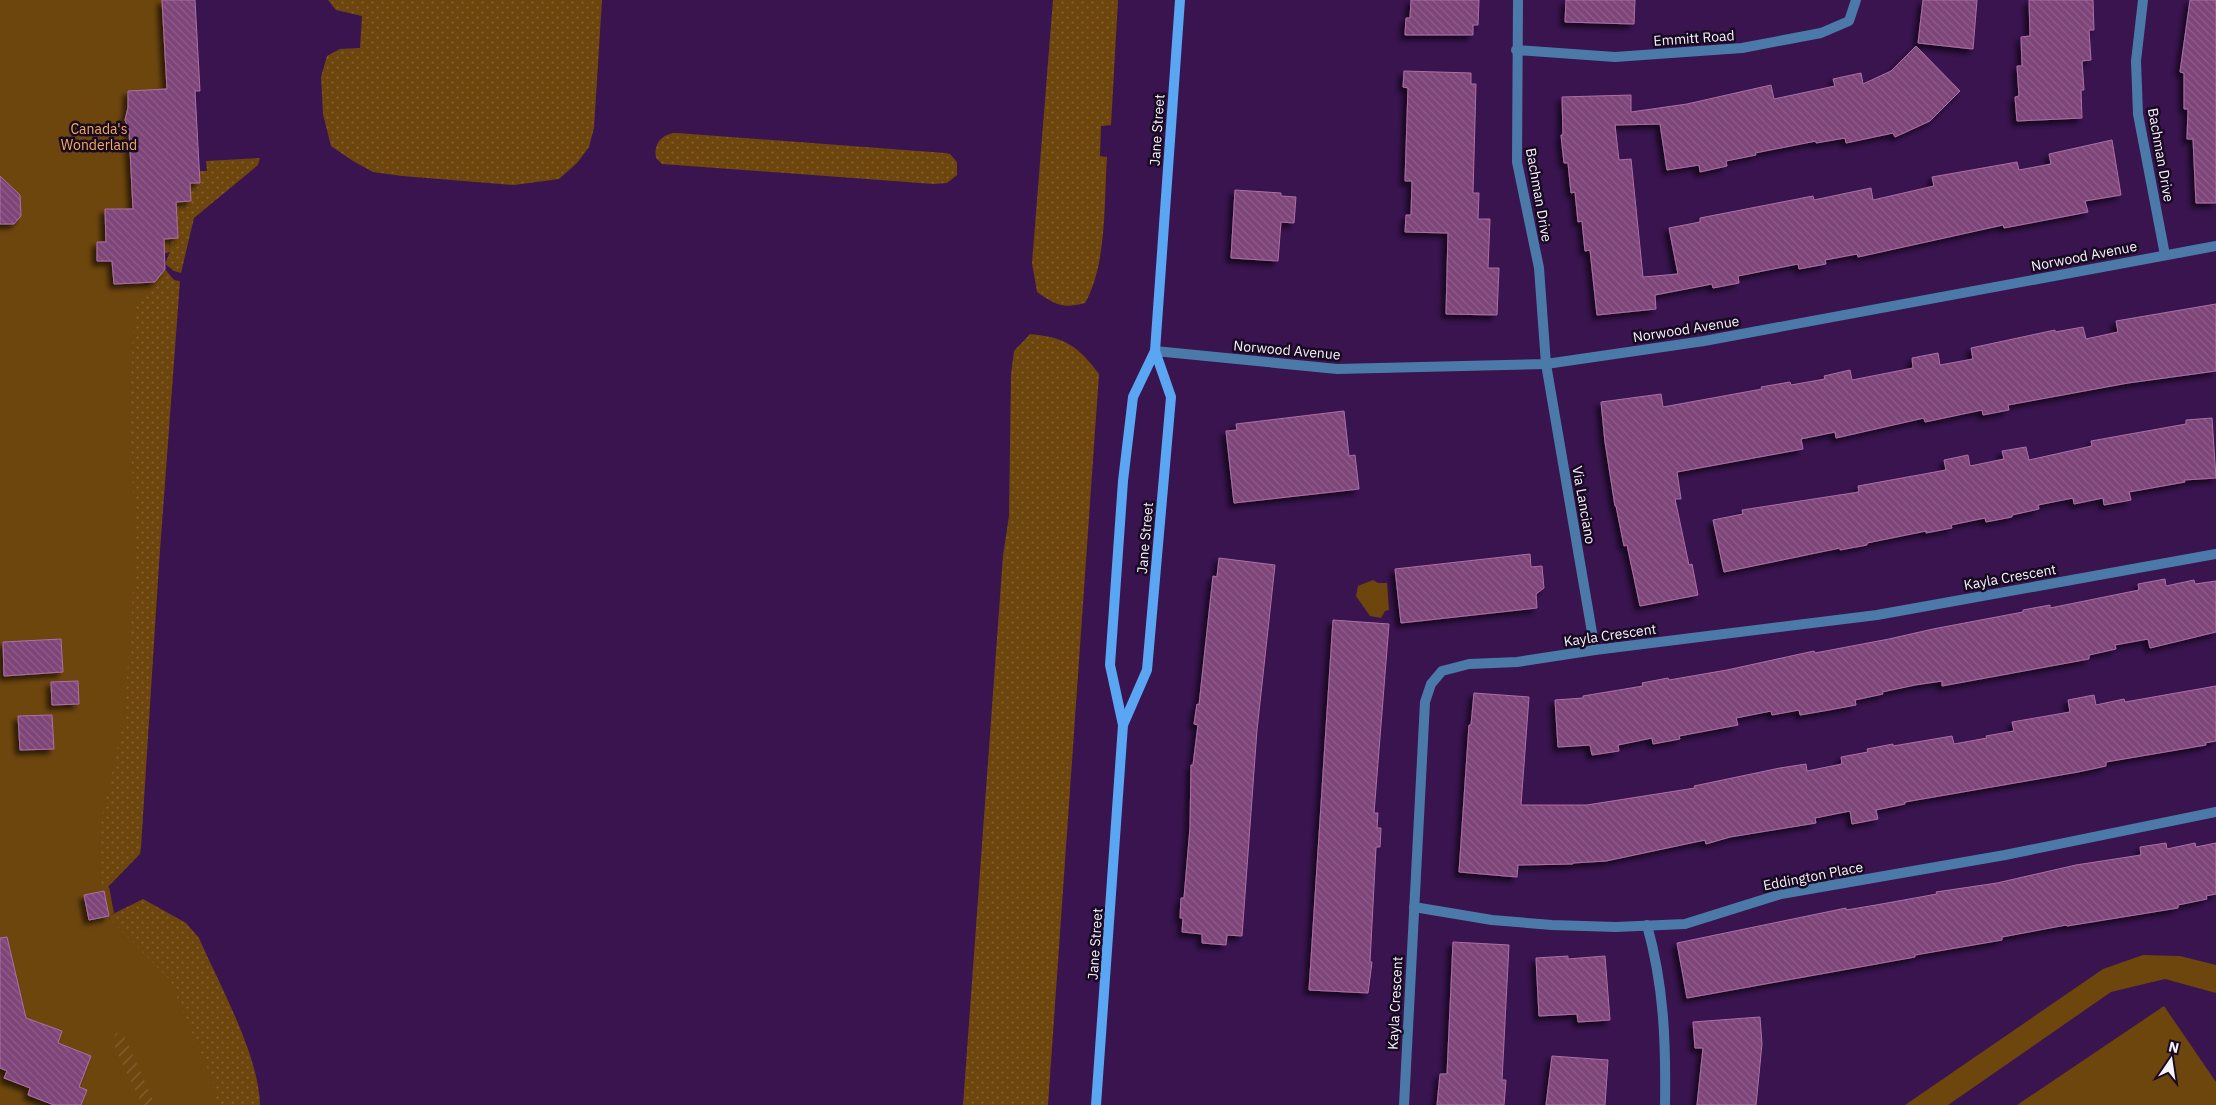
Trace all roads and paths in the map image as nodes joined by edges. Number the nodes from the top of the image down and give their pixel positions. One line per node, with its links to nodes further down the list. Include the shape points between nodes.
1 (1180, 0): 8 (main road, Jane Street)
2 (1518, 0): 5 (street, Bachman Drive)
3 (1856, 0): 5 (street, Emmitt Road, via 1849,20 1822,33 1742,48 1615,57)
4 (2143, 0): 7 (street, Bachman Drive, via 2136,61 2138,114)
5 (1516, 50): 9 (street, Bachman Drive, via 1517,162 1539,268)
6 (2216, 246): 7 (street, Norwood Avenue)
7 (2165, 255): 9 (street, Norwood Avenue, via 1704,340)
8 (1155, 351): 9 (street, Norwood Avenue, via 1337,369); 12 (main road, Jane Street, via 1133,397 1123,481 1110,665); 12 (main road, Jane Street, via 1171,397 1147,670)
9 (1546, 364): 11 (street, Via Lanciano)
10 (2216, 554): 11 (street, Kayla Crescent, via 1878,616)
11 (1595, 650): 14 (street, Kayla Crescent, via 1517,662 1470,664 1442,671 1431,684 1425,702)
12 (1123, 725): 16 (main road, Jane Street)
13 (2216, 812): 15 (street, Eddington Place, via 2005,855 1781,894 1685,924)
14 (1414, 906): 15 (street, Eddington Place, via 1492,920 1616,927); 17 (street, Kayla Crescent)
15 (1647, 925): 18 (street, via 1663,1000)
16 (1096, 1105)
17 (1404, 1105)
18 (1665, 1105)

